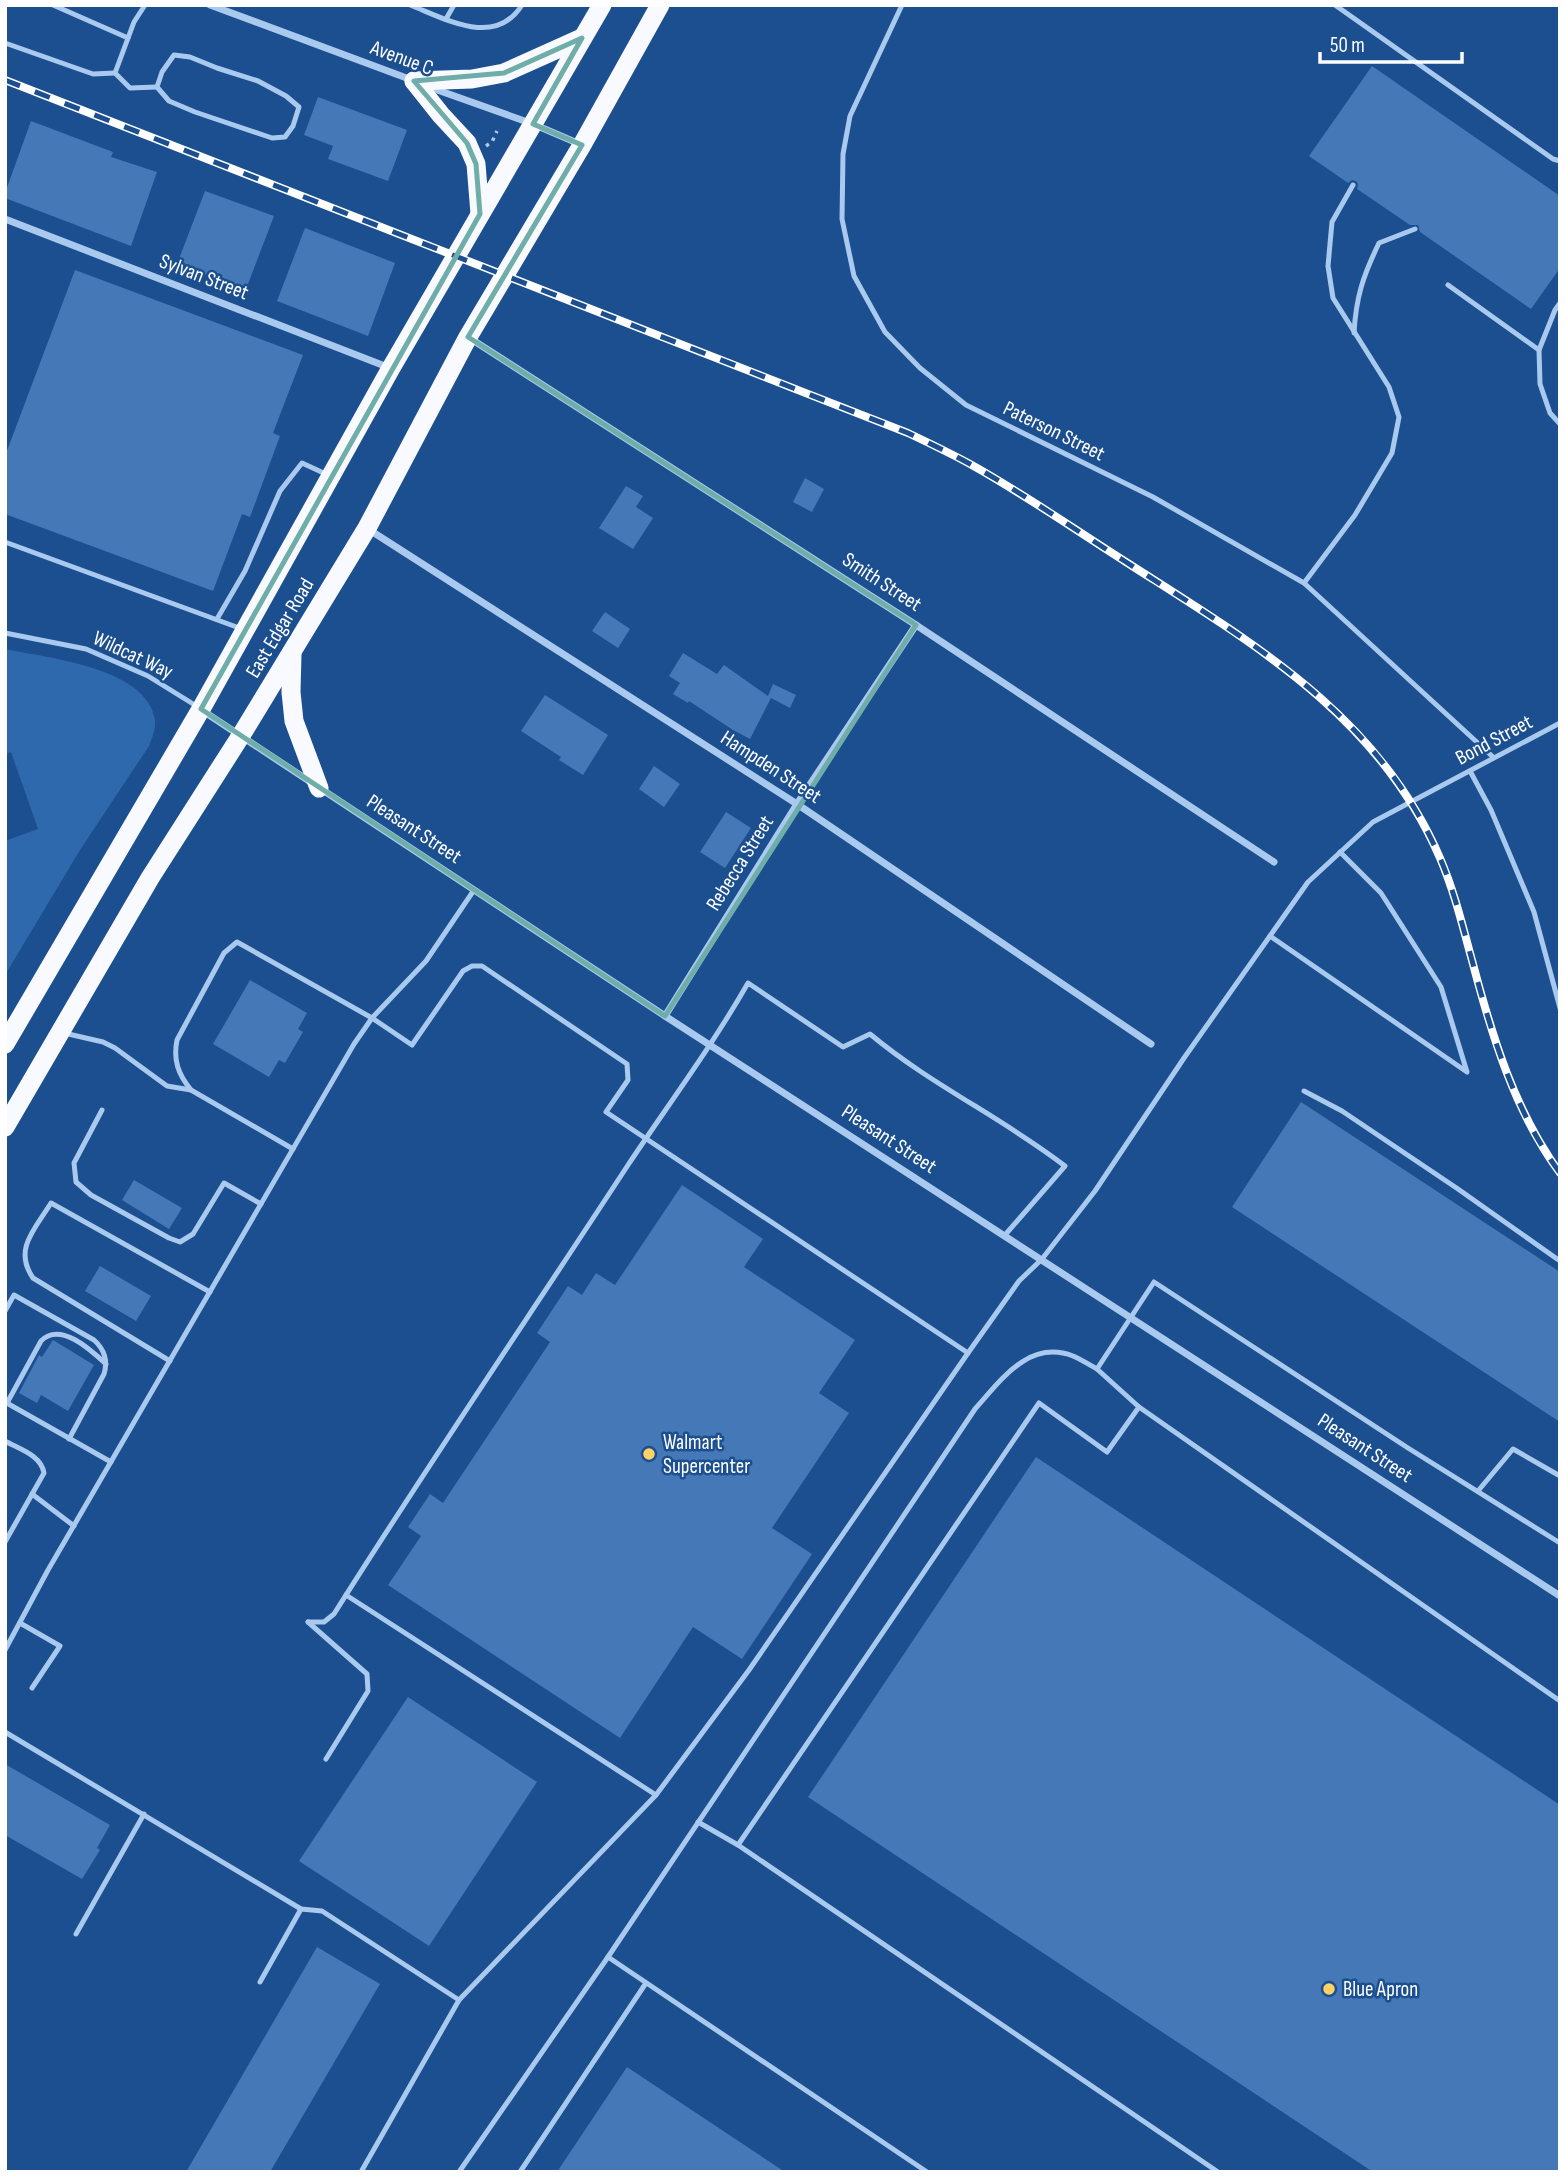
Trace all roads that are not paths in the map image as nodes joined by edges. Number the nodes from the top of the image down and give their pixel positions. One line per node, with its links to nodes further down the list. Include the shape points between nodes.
1 (52, 5): 12 (lane)
2 (145, 5): 12 (lane)
3 (210, 5): 16 (street, Avenue C)
4 (410, 5): 11 (lane)
5 (454, 5): 11 (lane)
6 (522, 5): 11 (lane, via 506,21 486,28)
7 (601, 5): 13 (highway, East Edgar Road)
8 (660, 5): 19 (highway, East Edgar Road)
9 (902, 5): 35 (lane, Paterson Street, via 850,116 843,154 842,219 854,276 885,332 966,405 1153,497)
10 (1335, 5): 20 (lane)
11 (446, 19)
12 (128, 38): 15 (lane)
13 (582, 38): 16 (highway, via 505,73); 18 (highway, East Edgar Road)
14 (5, 43): 15 (lane, via 93,74)
15 (115, 73): 17 (lane, via 130,88)
16 (414, 81): 18 (street, Avenue C); 22 (highway, via 467,143 476,164)
17 (157, 87): 17 (lane, via 174,55 190,57 258,81 299,107 285,136 272,138 169,101)
18 (533, 124): 19 (street, Avenue C); 22 (highway, East Edgar Road)
19 (582, 145): 28 (highway, East Edgar Road)
20 (1560, 161)
21 (1353, 186): 27 (lane, via 1332,222 1328,266 1333,298)
22 (480, 214): 30 (highway, East Edgar Road)
23 (5, 219): 30 (street, Sylvan Street)
24 (1415, 229): 27 (lane, via 1380,243 1363,276)
25 (1448, 285): 29 (lane)
26 (1560, 303): 29 (lane)
27 (1354, 333): 35 (lane, via 1389,387 1399,417 1392,453 1355,515)
28 (468, 337): 33 (highway, East Edgar Road); 37 (street, Smith Street)
29 (1539, 350): 31 (lane, via 1549,413)
30 (391, 368): 32 (highway, East Edgar Road)
31 (1560, 424)
32 (331, 476): 36 (lane, via 302,463 280,491 245,571); 38 (highway, East Edgar Road)
33 (367, 528): 40 (highway, East Edgar Road); 47 (street, Hampden Street)
34 (5, 542): 36 (lane)
35 (1304, 583): 44 (lane, Paterson Street)
36 (217, 619): 38 (lane)
37 (916, 625): 47 (street, Rebecca Street); 49 (street, Smith Street)
38 (245, 630): 41 (highway, East Edgar Road)
39 (5, 633): 41 (lane, Wildcat Way, via 86,649 148,676)
40 (292, 654): 43 (highway, East Edgar Road); 46 (highway, via 294,721)
41 (201, 709): 43 (street, Pleasant Street); 56 (highway, East Edgar Road)
42 (1560, 723): 44 (lane, Bond Street)
43 (240, 737): 46 (street, Pleasant Street); 55 (highway, East Edgar Road, via 150,878)
44 (1493, 757): 45 (lane, Bond Street)
45 (1470, 771): 48 (lane, Bond Street, via 1373,822); 52 (lane, via 1492,810 1534,912)
46 (319, 788): 50 (street, Pleasant Street)
47 (797, 804): 53 (street, Rebecca Street); 58 (street, Hampden Street)
48 (1340, 852): 51 (lane, Bond Street, via 1308,882); 51 (lane, via 1381,893 1441,987 1467,1072)
49 (1274, 862)
50 (474, 890): 53 (street, Pleasant Street); 54 (lane, via 426,961)
51 (1270, 936): 67 (lane, Bond Street, via 1095,1191)
52 (1560, 1008)
53 (665, 1016): 57 (street, Pleasant Street)
54 (372, 1018): 59 (lane, via 237,942 224,953 174,1052 177,1068); 63 (lane, via 412,1045 463,971 486,967 627,1064 628,1080 607,1112); 64 (lane)
55 (61, 1032): 59 (lane, via 103,1042 167,1086); 62 (highway, East Edgar Road)
56 (5, 1044)
57 (709, 1044): 63 (lane); 66 (street, Pleasant Street); 66 (lane, via 748,983 843,1047 870,1034 911,1067 1065,1166)
58 (1152, 1044)
59 (191, 1090): 64 (lane)
60 (1304, 1091): 68 (lane, via 1342,1111)
61 (102, 1110): 65 (lane, via 74,1163 76,1182 91,1195 180,1242 193,1234 224,1183)
62 (5, 1127)
63 (645, 1139): 72 (lane); 87 (lane)
64 (293, 1149): 65 (lane)
65 (261, 1204): 69 (lane)
66 (1005, 1235): 67 (street, Pleasant Street)
67 (1042, 1259): 71 (street, Pleasant Street); 72 (lane, Bond Street, via 1019,1281)
68 (1560, 1261)
69 (210, 1292): 73 (lane); 73 (lane, via 51,1203 24,1249 26,1268 33,1278)
70 (5, 1311): 74 (lane, via 15,1295 94,1340)
71 (1131, 1317): 75 (lane); 82 (lane, via 1154,1282); 88 (street, Pleasant Street)
72 (968, 1353): 95 (lane, Bond Street, via 749,1670)
73 (170, 1361): 80 (lane)
74 (106, 1364): 76 (lane, via 64,1334 46,1335); 78 (lane)
75 (1097, 1369): 77 (lane); 97 (lane, via 1072,1356 1047,1352 1028,1357 975,1409)
76 (6, 1402): 78 (lane)
77 (1139, 1407): 92 (lane); 98 (lane, via 1107,1452 1039,1403)
78 (69, 1439): 80 (lane)
79 (5, 1441): 83 (lane, via 41,1462 43,1476)
80 (111, 1462): 84 (lane)
81 (1560, 1476): 82 (lane, via 1513,1449)
82 (1478, 1491): 86 (lane)
83 (32, 1494): 84 (lane); 85 (lane)
84 (74, 1526): 89 (lane)
85 (6, 1541)
86 (1560, 1543)
87 (346, 1594): 94 (lane, via 324,1622 308,1622 367,1674 368,1691); 95 (lane)
88 (1560, 1596)
89 (20, 1623): 90 (lane); 91 (lane, via 60,1646)
90 (5, 1650)
91 (32, 1688)
92 (1560, 1701)
93 (5, 1732): 96 (lane)
94 (326, 1759)
95 (656, 1795): 104 (lane, Bond Street)
96 (145, 1814): 99 (lane); 100 (lane)
97 (698, 1822): 98 (lane); 101 (lane)
98 (738, 1845): 109 (lane)
99 (301, 1909): 102 (lane); 104 (lane, via 322,1911)
100 (76, 1934)
101 (608, 1957): 103 (lane); 106 (lane)
102 (260, 1982)
103 (646, 1983): 107 (lane); 108 (lane)
104 (459, 2000): 105 (lane, Bond Street)
105 (361, 2172)
106 (459, 2172)
107 (520, 2172)
108 (927, 2172)
109 (1218, 2172)

